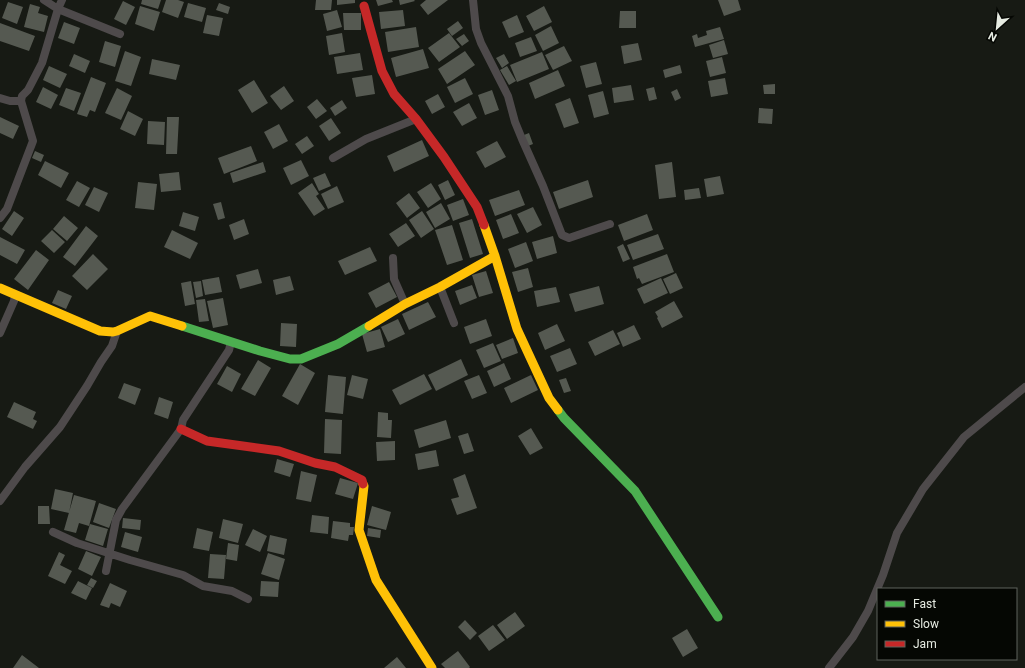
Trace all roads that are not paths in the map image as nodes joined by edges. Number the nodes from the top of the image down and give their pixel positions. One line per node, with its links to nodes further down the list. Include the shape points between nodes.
1 (44, 0): 5 (street)
2 (62, 0): 5 (street)
3 (473, 0): 12 (street, via 476,29 481,43 508,96 515,122 562,235 569,238)
4 (364, 6): 9 (street, via 382,71 394,94)
5 (58, 9): 6 (street); 8 (street, via 42,63 28,90 22,96)
6 (120, 34)
7 (0, 98): 8 (street)
8 (22, 101): 11 (street, via 33,141 7,209)
9 (416, 119): 10 (street, via 366,139); 13 (street, via 477,207)
10 (333, 158)
11 (0, 218)
12 (610, 224)
13 (495, 256): 15 (street); 32 (street, via 517,329 549,398 564,418 635,491)
14 (393, 258): 18 (street, via 394,279)
15 (440, 287): 18 (street); 19 (street)
16 (0, 288): 17 (street)
17 (15, 295): 20 (street, via 100,331); 21 (street)
18 (405, 304): 22 (street, via 338,344 301,359 290,359)
19 (454, 323)
20 (117, 330): 22 (street, via 150,316); 25 (street, via 112,346 60,427)
21 (0, 332)
22 (231, 342): 24 (street, via 229,350 183,420)
23 (1025, 387): 29 (street, via 964,437 923,489 897,533)
24 (181, 429): 27 (street, via 122,509 116,520); 33 (street, via 207,441 279,451 335,467 362,480 364,486 359,530 376,580)
25 (0, 501)
26 (53, 532): 27 (street, via 78,544)
27 (110, 553): 28 (street); 31 (street, via 183,575 202,586 232,591)
28 (106, 571)
29 (878, 588)
30 (877, 589): 34 (street, via 853,637)
31 (248, 599)
32 (718, 617)
33 (432, 668)
34 (830, 668)

